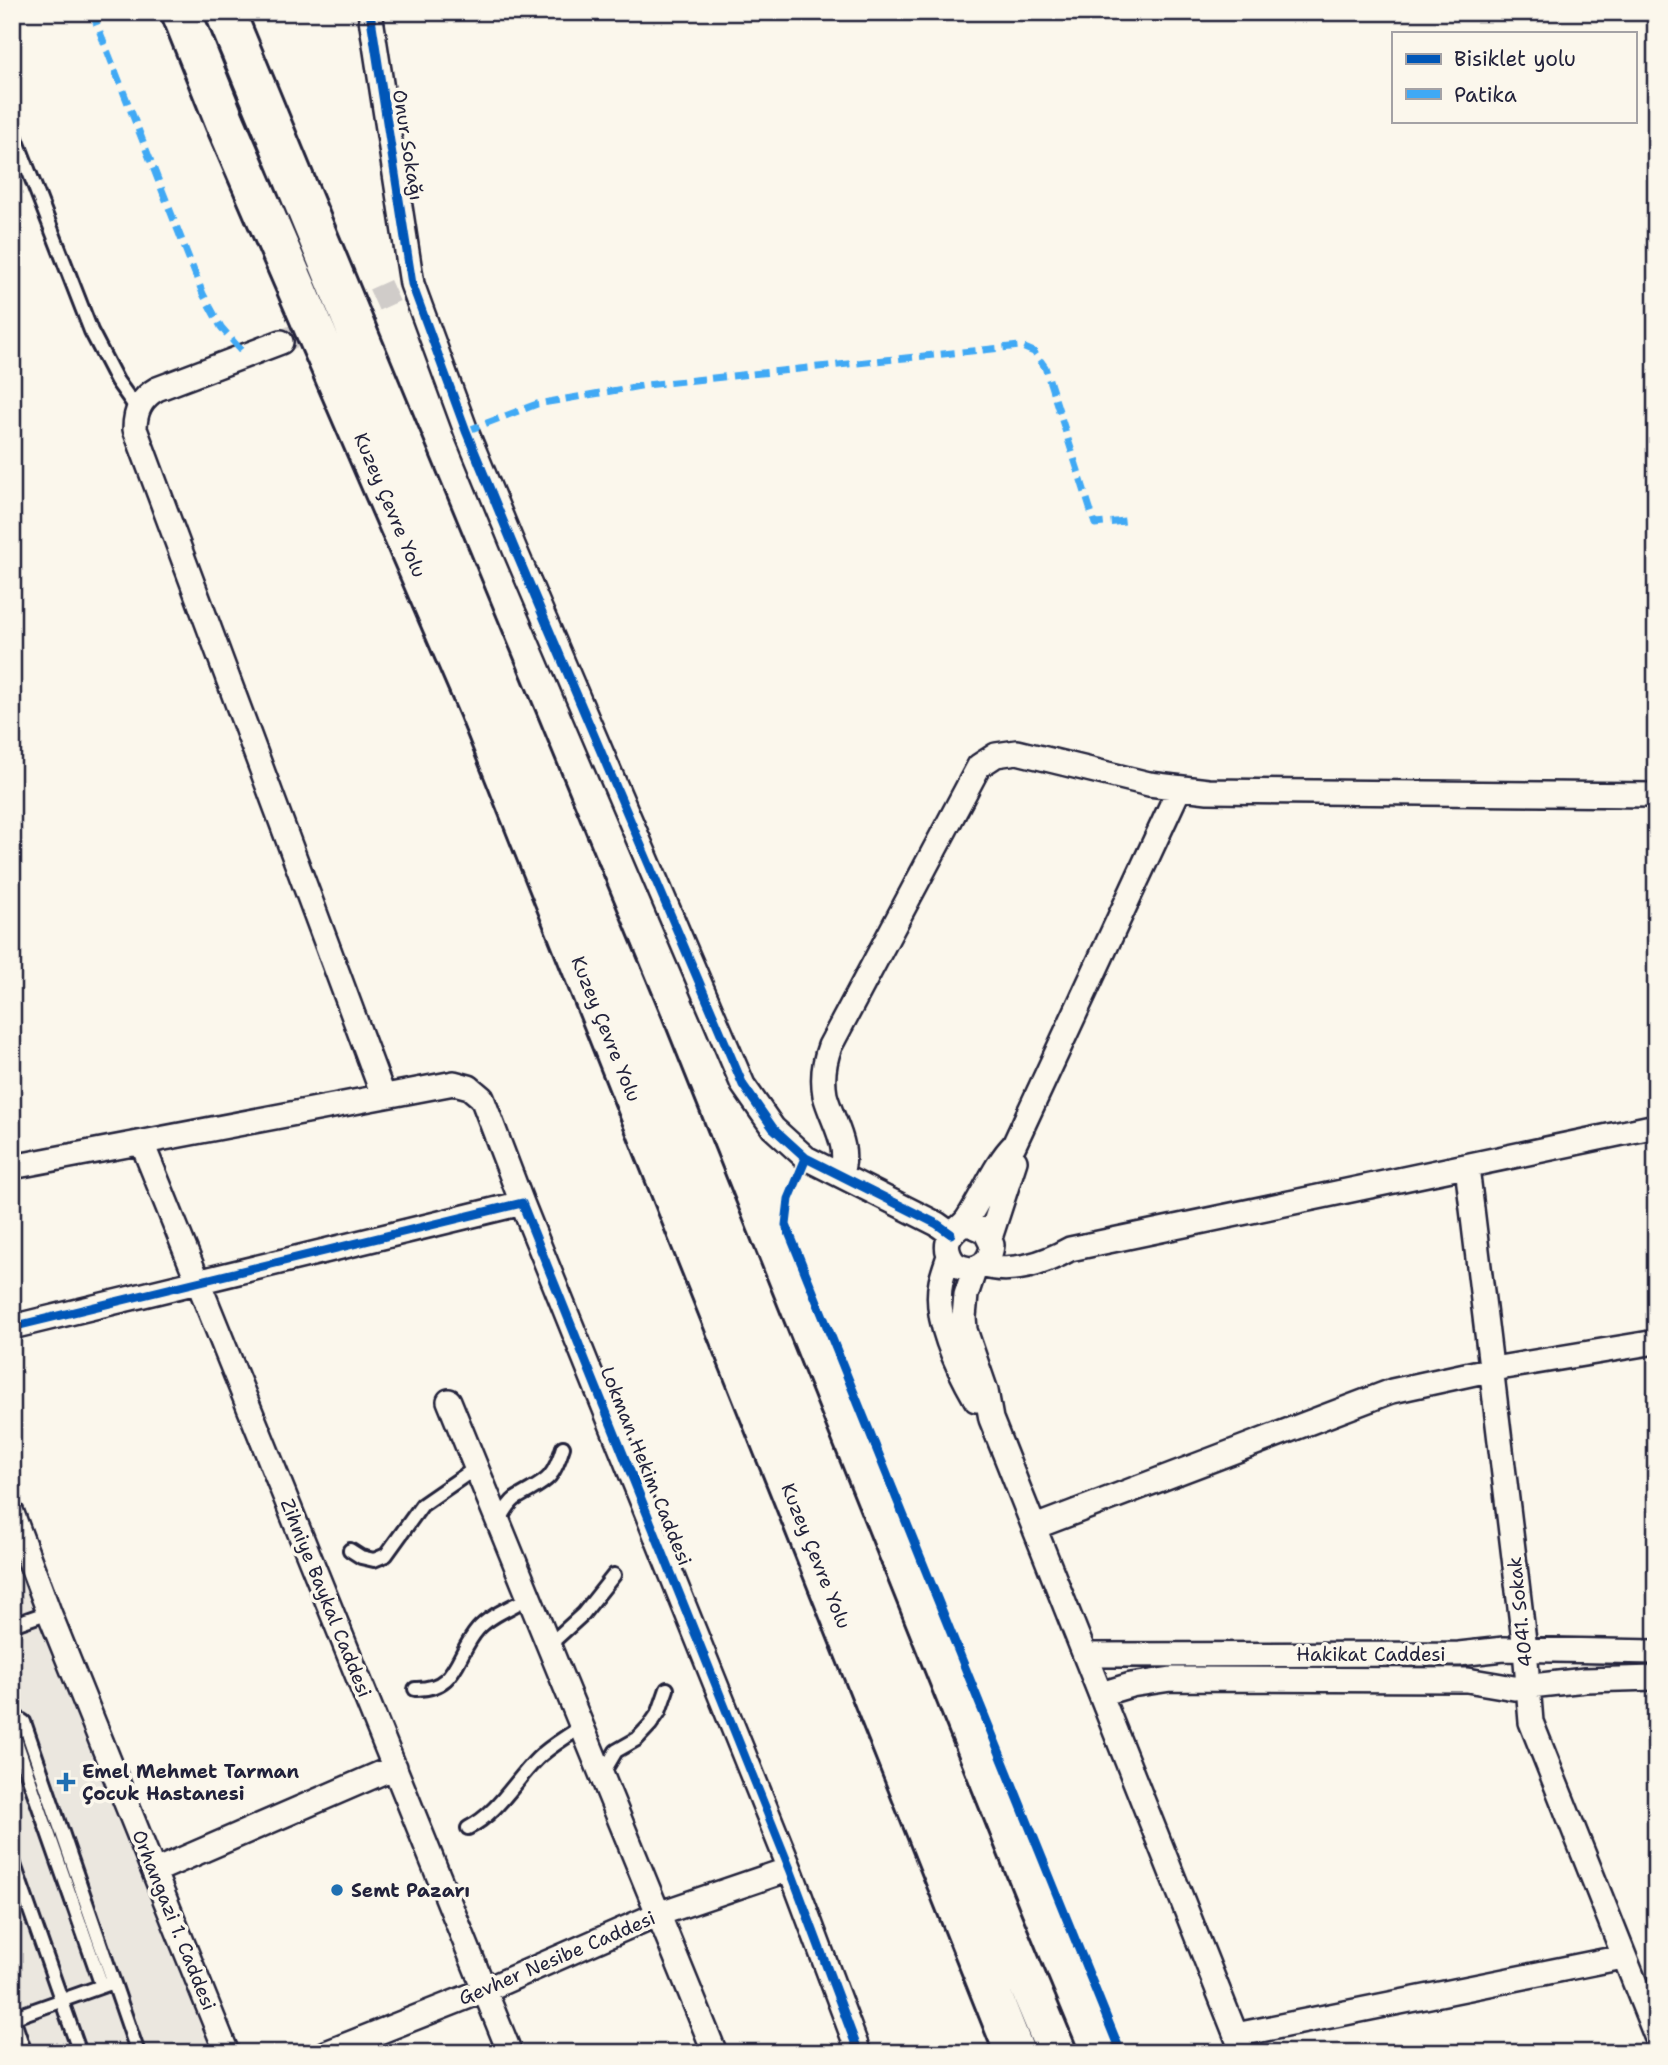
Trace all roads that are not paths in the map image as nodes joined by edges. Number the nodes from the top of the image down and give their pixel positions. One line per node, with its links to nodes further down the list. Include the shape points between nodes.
1 (181, 12): 57 (highway, Kuzey Çevre Yolu, via 479,710)
2 (225, 12): 72 (highway, Kuzey Çevre Yolu, via 643,1025)
3 (370, 12): 15 (street, Onur Sokağı, via 405,286 743,1085 761,1115 788,1144)
4 (12, 128): 6 (lane, via 91,331)
5 (281, 342): 6 (street, via 157,389)
6 (137, 409): 9 (street, via 137,439)
7 (1180, 789): 8 (street); 12 (street); 15 (street, via 1017,752 996,755 979,766 830,1046 823,1077 845,1153)
8 (1656, 795)
9 (383, 1096): 11 (street, Lokman Hekim Caddesi); 16 (street, Lokman Hekim Caddesi, via 454,1083 476,1092)
10 (1656, 1126): 14 (street)
11 (142, 1143): 13 (street, Lokman Hekim Caddesi); 19 (street, Zihniye Baykal Caddesi)
12 (1014, 1145): 17 (street, via 1004,1154); 18 (street, via 1015,1159)
13 (12, 1167)
14 (1467, 1167): 18 (street, via 1070,1249 1052,1259 1009,1269 996,1270); 22 (street, 4041. Sokak)
15 (840, 1175): 17 (street, Onur Sokağı, via 937,1224)
16 (522, 1203): 19 (street); 51 (street, Lokman Hekim Caddesi)
17 (955, 1239): 18 (street, via 979,1227); 18 (street, via 960,1267); 24 (street, via 941,1282 942,1323 975,1398)
18 (985, 1254): 24 (street, via 966,1295 964,1317)
19 (199, 1283): 20 (street); 47 (street, Zihniye Baykal Caddesi)
20 (12, 1327)
21 (1656, 1342): 22 (street)
22 (1493, 1369): 29 (street, via 1392,1391); 36 (street, 4041. Sokak)
23 (449, 1401): 26 (street)
24 (991, 1419): 29 (street)
25 (563, 1447): 28 (lane, via 547,1480 513,1500)
26 (477, 1468): 28 (street); 30 (lane, via 422,1505 386,1555 374,1560)
27 (12, 1513): 33 (street, Orhangazi 1. Caddesi)
28 (499, 1522): 32 (street)
29 (1035, 1527): 38 (street)
30 (350, 1550)
31 (614, 1575): 35 (lane, via 583,1614)
32 (529, 1598): 35 (street); 41 (lane, via 478,1630 443,1683)
33 (49, 1612): 34 (lane); 52 (street, Orhangazi 1. Caddesi)
34 (12, 1625)
35 (549, 1645): 45 (street)
36 (1525, 1649): 37 (street, Hakikat Caddesi); 38 (street, Hakikat Caddesi, via 1459,1654); 40 (street, 4041. Sokak)
37 (1656, 1651)
38 (1085, 1654): 43 (street)
39 (1656, 1678): 40 (street, Hakikat Caddesi)
40 (1528, 1687): 43 (street, Hakikat Caddesi, via 1467,1679 1171,1679); 54 (street, 4041. Sokak, via 1531,1722)
41 (415, 1689)
42 (667, 1689): 48 (lane, via 650,1725 637,1740 616,1751)
43 (1101, 1694): 61 (street)
44 (13, 1716): 55 (lane, via 24,1722)
45 (582, 1726): 48 (street); 49 (lane, via 540,1757 510,1793)
46 (12, 1730): 55 (lane)
47 (395, 1767): 52 (street); 56 (street, Zihniye Baykal Caddesi)
48 (602, 1776): 53 (street)
49 (468, 1828)
50 (12, 1859): 58 (lane)
51 (790, 1869): 53 (street, Gevher Nesibe Caddesi); 69 (street, Lokman Hekim Caddesi)
52 (155, 1871): 65 (street, Orhangazi 1. Caddesi)
53 (658, 1914): 56 (street, Gevher Nesibe Caddesi); 68 (street)
54 (1623, 1956): 60 (street, 4041. Sokak); 61 (street)
55 (108, 1984): 58 (lane); 64 (lane)
56 (485, 1990): 66 (street, Gevher Nesibe Caddesi); 67 (street, Zihniye Baykal Caddesi)
57 (992, 1995): 70 (highway); 71 (highway, Kuzey Çevre Yolu)
58 (62, 2000): 59 (lane); 63 (lane)
59 (13, 2017): 62 (lane)
60 (1656, 2036)
61 (1239, 2044)
62 (25, 2053)
63 (80, 2053)
64 (138, 2053)
65 (227, 2053)
66 (326, 2053)
67 (510, 2053)
68 (715, 2053)
69 (859, 2053)
70 (1001, 2053)
71 (1015, 2053)
72 (1058, 2053)

